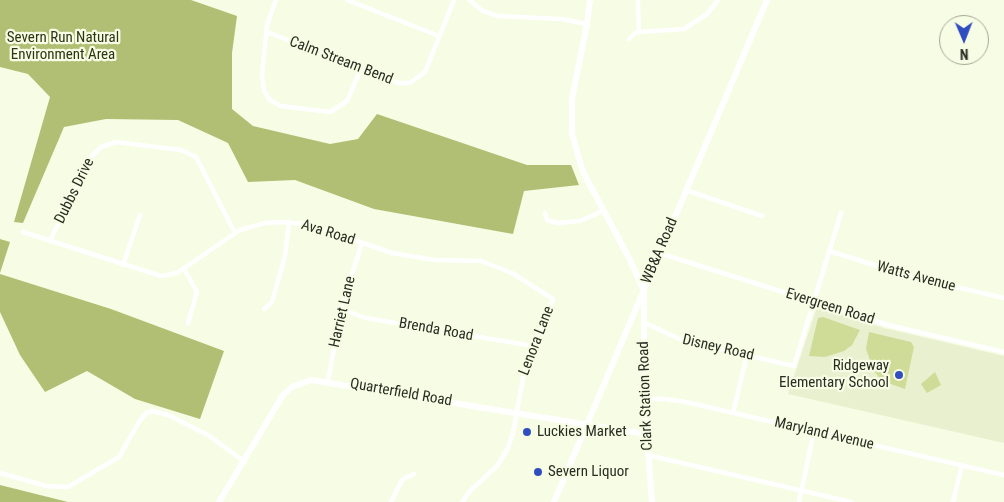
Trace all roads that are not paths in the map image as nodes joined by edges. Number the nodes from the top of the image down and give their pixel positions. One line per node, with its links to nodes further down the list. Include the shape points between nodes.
1 (276, 0): 10 (street)
2 (346, 0): 12 (street)
3 (454, 0): 12 (street, Calm Stream Bend)
4 (469, 0): 9 (street, via 483,11 498,16 561,19)
5 (590, 0): 9 (street)
6 (638, 0): 11 (street)
7 (718, 0): 11 (street, via 707,14 684,29)
8 (767, 0): 15 (street, WB&A Road)
9 (588, 24): 16 (street, via 573,91 571,126 579,163)
10 (267, 32): 14 (street, Calm Stream Bend); 14 (street, via 262,84 267,96 281,106 322,112 336,110 347,101)
11 (639, 32): 13 (street)
12 (439, 36): 14 (street, Calm Stream Bend, via 425,72 414,81 398,83)
13 (629, 39)
14 (361, 69)
15 (686, 190): 20 (street); 27 (street, WB&A Road)
16 (603, 211): 17 (street, via 580,221 557,224 547,220); 30 (street)
17 (545, 213)
18 (841, 213): 26 (street)
19 (140, 215): 28 (street)
20 (762, 216)
21 (288, 222): 23 (street, Ava Road, via 265,223); 25 (street, Ava Road, via 318,227); 35 (street, via 285,256 272,302)
22 (23, 232): 24 (street, Ava Road)
23 (235, 233): 24 (street, Dubbs Drive, via 196,157 181,150 116,142 101,147 89,160); 29 (street, Ava Road)
24 (50, 241): 28 (street, Ava Road)
25 (362, 243): 32 (street, Ava Road, via 392,253 491,264); 34 (street, Harriet Lane)
26 (829, 251): 31 (street, Watts Avenue, via 913,278); 33 (street)
27 (659, 253): 30 (street, WB&A Road); 33 (street, Evergreen Road)
28 (123, 265): 29 (street, Ava Road, via 161,276 170,276)
29 (184, 269): 36 (street, via 197,292)
30 (644, 290): 37 (street, Clark Station Road); 45 (street, WB&A Road)
31 (1004, 298)
32 (553, 299): 38 (street, Lenora Lane)
33 (814, 302): 39 (street, Evergreen Road, via 888,325); 40 (street, Disney Road, via 794,366)
34 (341, 309): 38 (street, Brenda Road, via 366,318); 41 (street, Harriet Lane)
35 (264, 310)
36 (188, 323)
37 (645, 323): 40 (street, Disney Road, via 675,338); 42 (street, Clark Station Road)
38 (533, 346): 43 (street, Lenora Lane, via 525,366)
39 (1004, 352)
40 (748, 355): 44 (street)
41 (328, 381): 43 (street, Quarterfield Road); 49 (street, Quarterfield Road, via 306,380 287,391)
42 (644, 399): 44 (street, Maryland Avenue, via 674,400); 47 (street, Clark Station Road)
43 (517, 412): 45 (street, Quarterfield Road); 57 (street, Lenora Lane, via 505,454)
44 (733, 413): 46 (street, Maryland Avenue)
45 (587, 424): 47 (street, Quarterfield Road); 58 (street, WB&A Road)
46 (814, 432): 50 (street, Maryland Avenue); 54 (street)
47 (645, 434): 48 (street, Clark Station Road)
48 (647, 455): 54 (street); 59 (street, Clark Station Road)
49 (245, 462): 51 (street, via 208,435 168,415 152,411 138,422 119,457 68,487 46,486); 55 (street, Quarterfield Road)
50 (962, 466): 53 (street, Maryland Avenue); 62 (street)
51 (0, 474)
52 (414, 474): 56 (street, via 402,480)
53 (1004, 475)
54 (801, 491): 60 (street); 61 (street)
55 (220, 502)
56 (391, 502)
57 (462, 502)
58 (554, 502)
59 (652, 502)
60 (799, 502)
61 (851, 502)
62 (953, 502)

